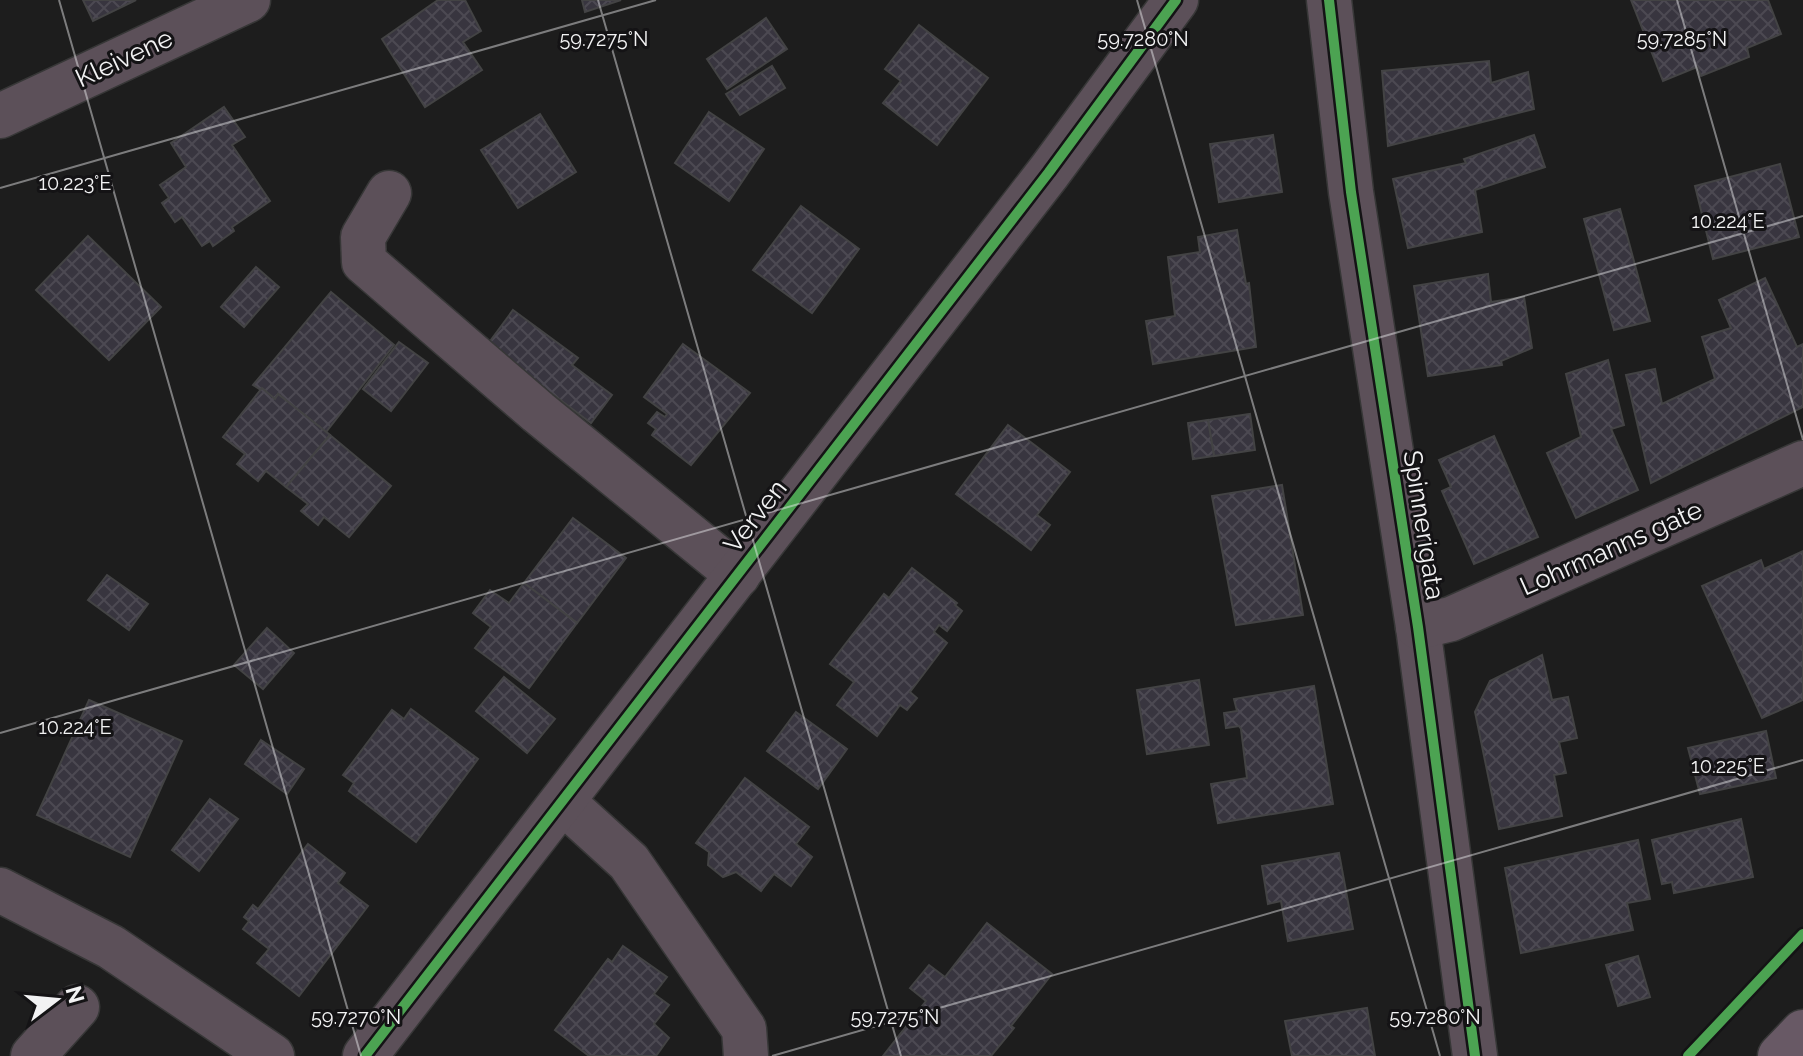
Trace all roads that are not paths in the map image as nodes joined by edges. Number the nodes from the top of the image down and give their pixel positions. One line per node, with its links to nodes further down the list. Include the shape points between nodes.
1 (248, 0): 4 (street, Kleivene)
2 (1176, 0): 7 (street, Verven)
3 (1329, 0): 8 (street, Spinnerigata, via 1351,192)
4 (0, 116)
5 (389, 193): 7 (street, via 363,237 364,262)
6 (1803, 463): 8 (street, Lohrmanns gate, via 1451,619)
7 (738, 575): 9 (street, Verven)
8 (1418, 627): 17 (street, Spinnerigata)
9 (563, 802): 15 (street, Verven); 16 (street, via 629,862 744,1029)
10 (0, 890): 14 (street, via 111,947)
11 (77, 1007): 13 (street)
12 (1803, 1032): 18 (main road)
13 (33, 1056)
14 (272, 1056)
15 (365, 1056)
16 (746, 1056)
17 (1475, 1056)
18 (1780, 1056)

